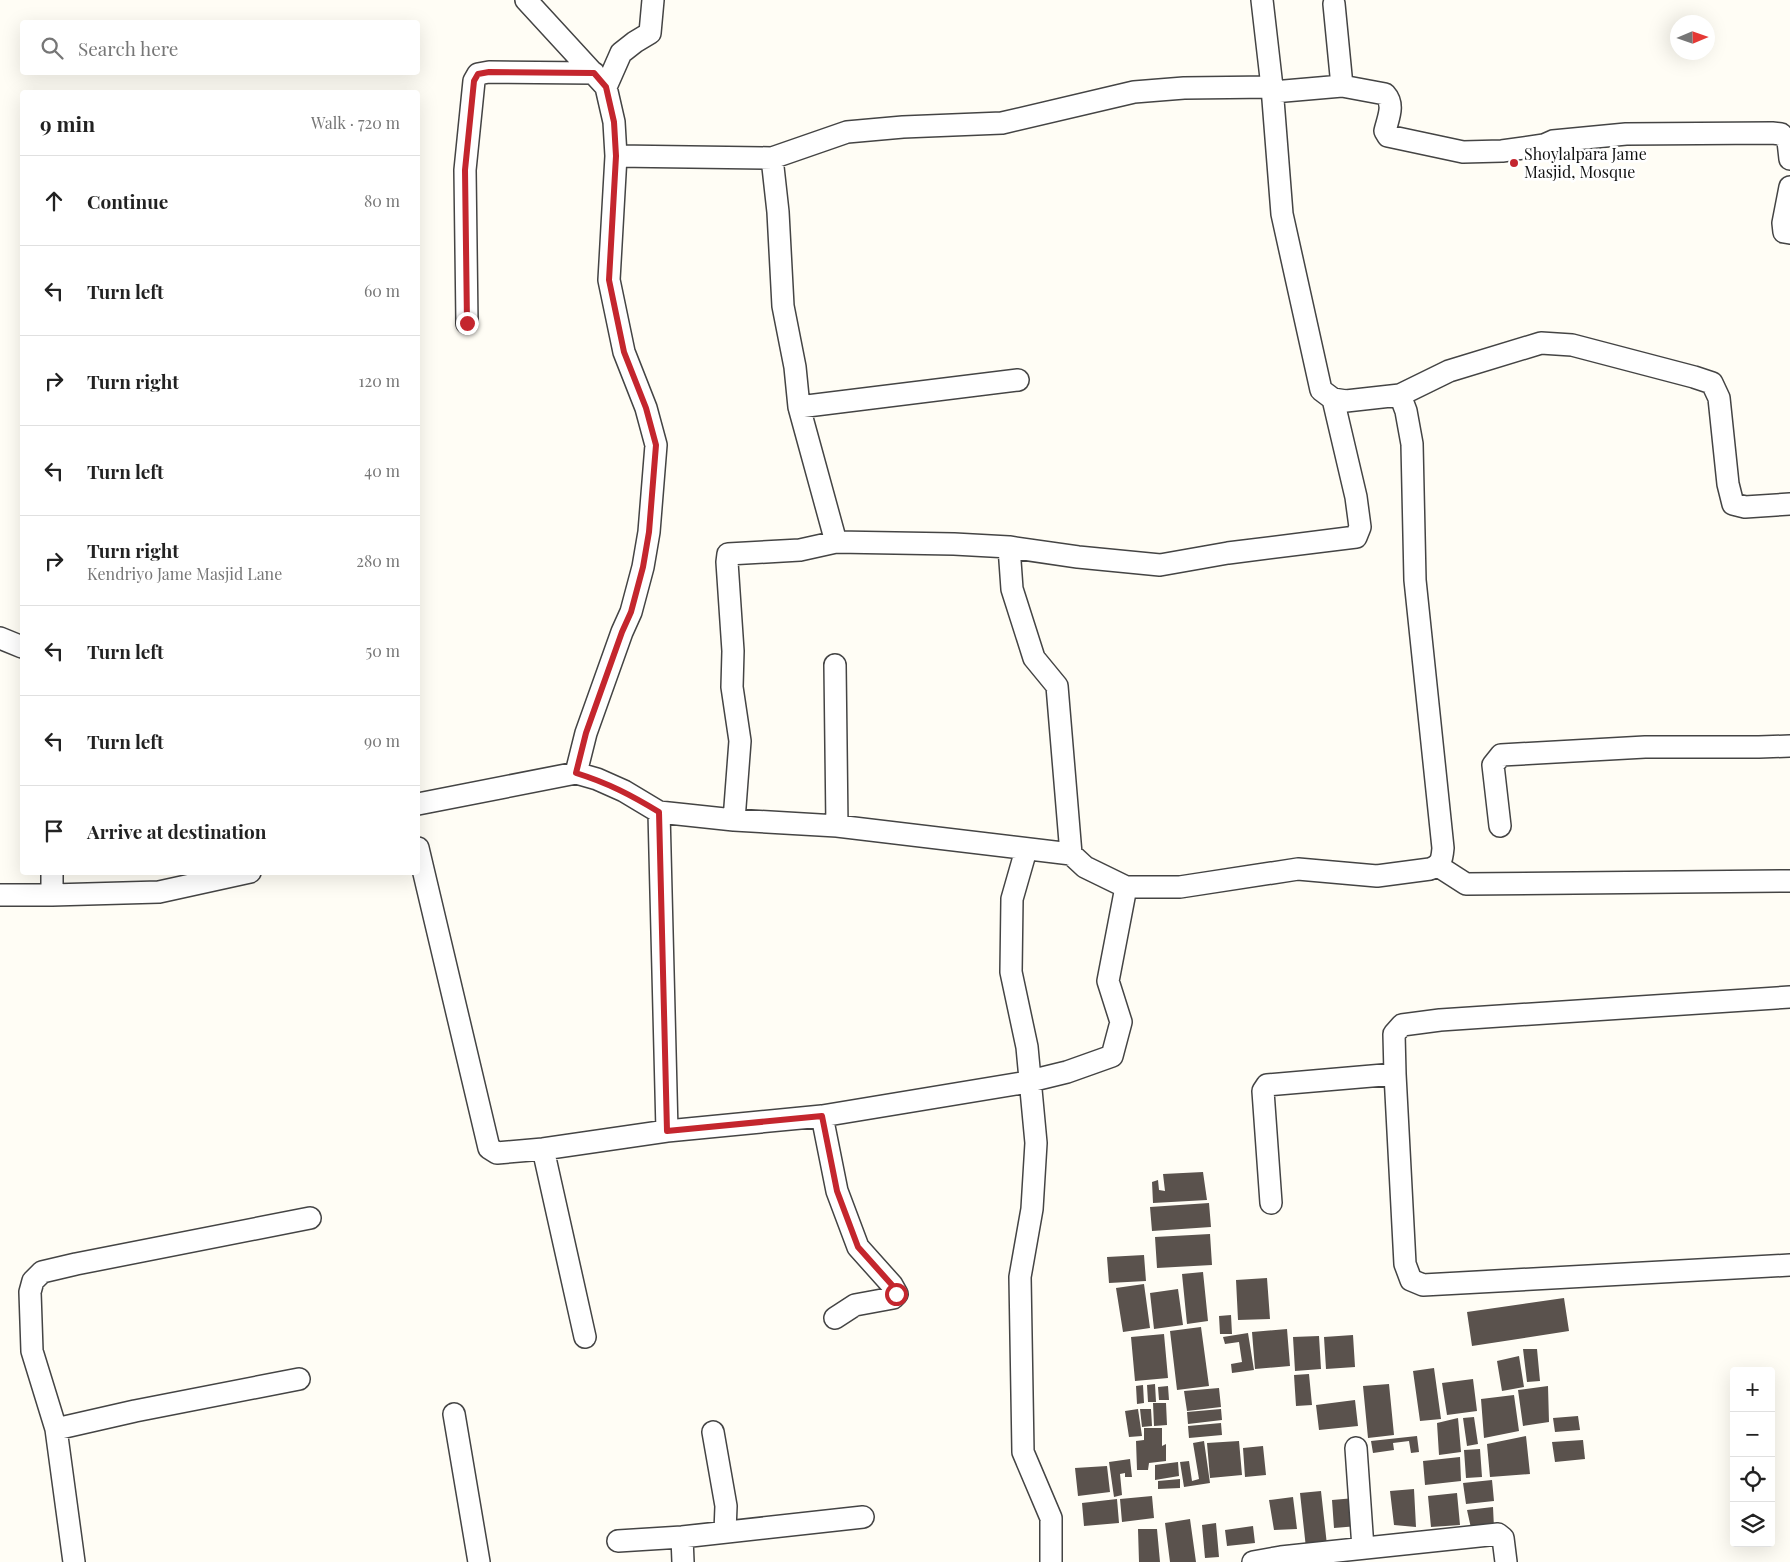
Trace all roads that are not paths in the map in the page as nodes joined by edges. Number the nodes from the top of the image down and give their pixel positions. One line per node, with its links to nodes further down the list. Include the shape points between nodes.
1 (526, 0): 5 (street)
2 (653, 0): 5 (street, via 650,33 621,54)
3 (1262, 0): 7 (street)
4 (1334, 4): 6 (street)
5 (600, 80): 8 (street, via 614,122); 13 (street, via 489,72 478,74 474,81 465,170)
6 (1342, 86): 7 (street); 10 (street, via 1385,94 1389,98 1391,106 1385,131 1388,136 1463,152 1502,151 1553,141 1626,134 1772,133 1781,134 1788,141)
7 (1272, 90): 9 (street, via 1184,88 1134,92 1002,123 847,132); 16 (street, via 1282,214 1321,390)
8 (616, 156): 9 (street); 25 (street, via 609,280 624,352 646,408 656,445 643,567 631,612 586,733)
9 (772, 158): 17 (street, via 783,306)
10 (1790, 159)
11 (1790, 187): 12 (street, via 1783,223 1784,232)
12 (1790, 233)
13 (467, 323)
14 (1018, 380): 17 (street)
15 (1400, 395): 16 (street, via 1346,401); 18 (street, via 1449,371 1541,343 1572,346 1694,377 1712,383 1719,398 1733,504 1745,507); 34 (street, via 1412,444 1415,580 1443,848)
16 (1333, 399): 20 (street, via 1356,497 1360,528 1356,537 1160,565)
17 (800, 407): 19 (street)
18 (1790, 504)
19 (836, 542): 20 (street); 28 (street, via 800,550 728,554 732,687 740,742)
20 (1009, 547): 32 (street, via 1012,589 1034,658 1057,686)
21 (0, 638): 22 (street)
22 (20, 646)
23 (835, 665): 29 (street)
24 (1790, 746): 30 (street, via 1645,747 1502,755 1493,765)
25 (576, 773): 26 (street); 27 (street, via 624,791)
26 (420, 804)
27 (659, 812): 28 (street); 45 (street)
28 (734, 820): 29 (street)
29 (837, 826): 31 (street)
30 (1500, 826)
31 (1026, 850): 32 (street); 43 (street, via 1012,899 1011,972 1027,1047)
32 (1071, 854): 38 (street, via 1086,867)
33 (420, 856): 46 (street, via 489,1148 497,1153)
34 (1438, 866): 37 (street, via 1466,884); 38 (street, via 1377,876 1298,869 1180,887)
35 (52, 875): 40 (street)
36 (236, 875): 40 (street, via 159,892)
37 (1790, 881)
38 (1126, 887): 43 (street, via 1108,981 1121,1022 1112,1056)
39 (0, 895): 40 (street)
40 (52, 895)
41 (1790, 997): 42 (street, via 1402,1025 1394,1034)
42 (1394, 1074): 47 (street, via 1267,1085 1263,1091); 49 (street, via 1405,1264 1411,1280 1423,1285)
43 (1030, 1081): 44 (street); 65 (street, via 1036,1143 1032,1209 1020,1277 1023,1452 1050,1518)
44 (822, 1116): 45 (street); 50 (street, via 837,1191 858,1247 892,1285 896,1294 893,1298 856,1305)
45 (667, 1131): 46 (street)
46 (543, 1149): 51 (street)
47 (1272, 1203)
48 (310, 1218): 54 (street, via 42,1272 33,1281 30,1292 32,1352)
49 (1790, 1265)
50 (835, 1318)
51 (585, 1337)
52 (299, 1379): 54 (street)
53 (454, 1414): 63 (street)
54 (56, 1429): 62 (street)
55 (713, 1432): 58 (street, via 726,1506)
56 (1356, 1448): 61 (street)
57 (863, 1517): 58 (street)
58 (724, 1532): 59 (street)
59 (682, 1537): 60 (street); 64 (street)
60 (618, 1541)
61 (1363, 1548): 66 (street); 67 (street, via 1498,1534 1503,1538)
62 (74, 1562)
63 (480, 1562)
64 (683, 1562)
65 (1051, 1562)
66 (1253, 1562)
67 (1506, 1562)

